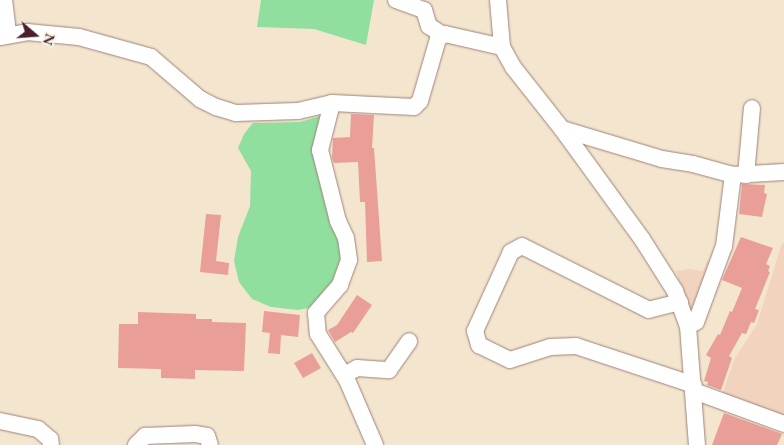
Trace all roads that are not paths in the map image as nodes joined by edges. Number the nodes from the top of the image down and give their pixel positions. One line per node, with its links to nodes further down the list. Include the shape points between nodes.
1 (4, 0): 4 (street)
2 (396, 0): 5 (street, via 424,10 429,26)
3 (498, 0): 6 (street)
4 (4, 35): 7 (street, via 27,32 79,37 151,57 200,99 236,113 298,110)
5 (443, 35): 6 (street); 7 (street, via 438,39 420,101 414,107)
6 (502, 48): 9 (street)
7 (332, 103): 15 (street, via 320,150 338,221 346,238 349,260 340,285 316,313 318,334)
8 (752, 108): 11 (street)
9 (562, 129): 11 (street, via 662,159); 12 (street, via 642,239)
10 (784, 172): 11 (street)
11 (739, 175): 13 (street, via 724,246 696,322)
12 (680, 302): 13 (street); 16 (street, via 649,310 522,246 511,252 475,331 479,345 510,360 550,347 576,346)
13 (688, 326): 16 (street)
14 (409, 341): 15 (street, via 389,370 357,368)
15 (344, 375): 19 (street)
16 (694, 388): 18 (street); 24 (street)
17 (0, 421): 20 (street, via 38,428 50,439)
18 (784, 424)
19 (374, 443): 23 (street)
20 (51, 445)
21 (136, 445): 22 (street, via 145,436 195,434 206,436)
22 (210, 445)
23 (390, 445)
24 (697, 445)

